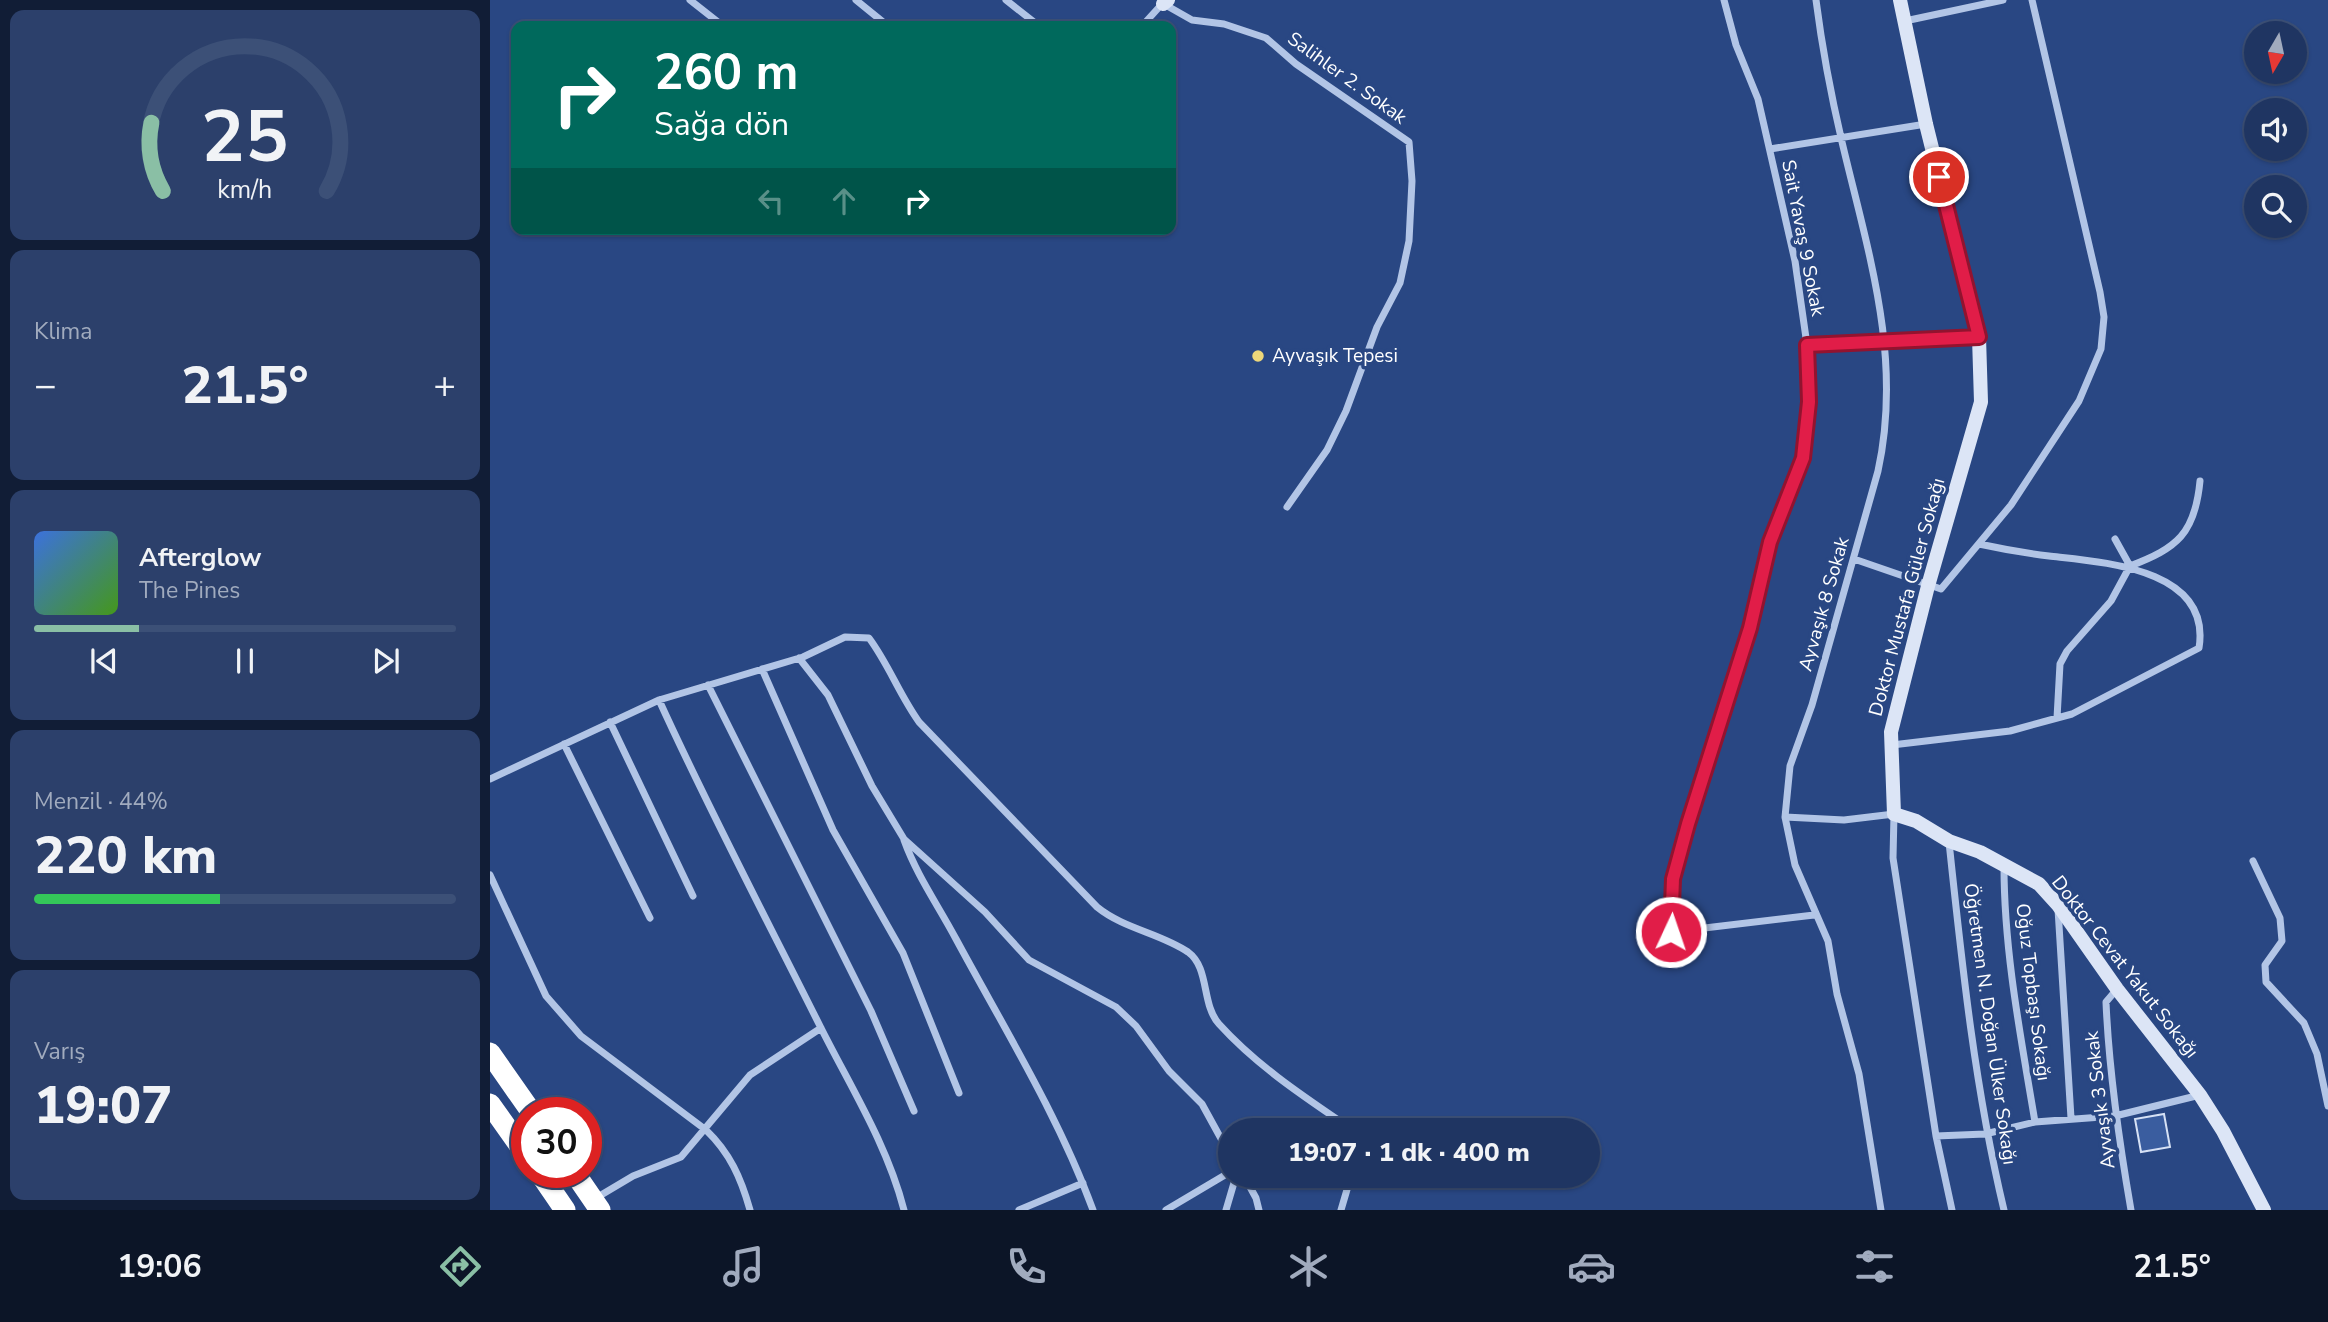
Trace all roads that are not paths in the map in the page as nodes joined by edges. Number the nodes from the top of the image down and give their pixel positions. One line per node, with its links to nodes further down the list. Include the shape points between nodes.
1 (690, 0): 10 (street)
2 (856, 0): 11 (street)
3 (1006, 0): 12 (street)
4 (1724, 0): 17 (street, Sait Yavaş 9 Sokak)
5 (1816, 0): 16 (street, Ayvaşık 8 Sokak)
6 (1900, 0): 14 (street, Doktor Mustafa Güler Sokağı)
7 (2003, 0): 14 (street)
8 (2032, 0): 24 (street, via 2105,317 2101,349 2079,401 2011,505)
9 (1163, 1): 13 (street, Salihler 2. Sokak); 22 (street, Salihler 2. Sokak, via 1192,20 1224,24 1266,38 1409,142 1409,241 1400,284 1377,327 1332,440)
10 (717, 21)
11 (882, 21)
12 (1033, 21)
13 (1146, 21)
14 (1904, 21): 15 (street, Doktor Mustafa Güler Sokağı)
15 (1926, 124): 16 (street); 18 (street, Doktor Mustafa Güler Sokağı)
16 (1842, 140): 17 (street); 19 (street, Ayvaşık 8 Sokak, via 1871,254)
17 (1770, 149): 20 (street, Sait Yavaş 9 Sokak, via 1795,261)
18 (1979, 337): 19 (street); 27 (street, Doktor Mustafa Güler Sokağı, via 1980,402)
19 (1887, 343): 20 (street); 25 (street, Ayvaşık 8 Sokak, via 1886,433)
20 (1807, 345): 46 (street, Sait Yavaş 9 Sokak, via 1809,402 1803,458 1770,542 1750,628 1688,824 1673,879 1671,932)
21 (2200, 481): 26 (street, via 2194,517 2185,534 2163,554)
22 (1287, 508)
23 (2115, 538): 26 (street)
24 (1979, 544): 26 (street); 27 (street, via 1941,589)
25 (1854, 559): 27 (street); 38 (street, Ayvaşık 8 Sokak, via 1790,766)
26 (2130, 566): 32 (street, via 2111,601 2060,664); 32 (street, via 2165,580 2183,594 2199,625 2199,648 2112,696)
27 (1928, 586): 35 (street, Doktor Mustafa Güler Sokağı, via 1891,732)
28 (799, 658): 29 (street); 39 (street, via 828,695 872,786); 58 (street, via 845,638 869,638 919,722 1097,907 1114,920 1189,953 1201,968 1205,996 1217,1022 1290,1089)
29 (762, 669): 30 (street); 51 (street, via 833,830 903,953)
30 (708, 685): 31 (street); 56 (street, via 871,1011)
31 (659, 700): 33 (street); 49 (street)
32 (2057, 718): 35 (street, via 2010,731)
33 (610, 722): 34 (street); 44 (street)
34 (564, 744): 36 (street); 47 (street)
35 (1892, 745): 37 (street, Doktor Mustafa Güler Sokağı)
36 (490, 779)
37 (1894, 814): 38 (street, via 1844,820); 40 (street, Doktor Cevat Yakut Sokağı); 65 (street, Doktor Mustafa Güler Sokağı, via 1893,858)
38 (1785, 817): 46 (street, Ayvaşık 8 Sokak, via 1795,865)
39 (904, 839): 62 (street, via 985,912 1029,960 1116,1007 1202,1104); 67 (street, via 915,870 978,979)
40 (1949, 841): 42 (street, Doktor Cevat Yakut Sokağı); 64 (street, Öğretmen N. Doğan Ülker Sokağı)
41 (2253, 861): 55 (street, via 2280,918 2282,941 2265,965 2266,982 2304,1023 2317,1054)
42 (2004, 865): 45 (street, Doktor Cevat Yakut Sokağı, via 2039,884); 60 (street, Oğuz Topbaşı Sokağı, via 2005,911)
43 (490, 875): 61 (street, via 545,996 581,1036)
44 (694, 896)
45 (2058, 905): 48 (street, Doktor Cevat Yakut Sokağı); 59 (street)
46 (1814, 915): 83 (street, Ayvaşık 8 Sokak, via 1828,941 1859,1074)
47 (650, 918)
48 (2117, 989): 52 (street, Doktor Cevat Yakut Sokağı); 57 (street, Ayvaşık 3 Sokak, via 2106,1002)
49 (821, 1028): 61 (street, via 750,1075); 76 (street, via 860,1101)
50 (490, 1053): 53 (highway)
51 (959, 1093)
52 (2200, 1095): 57 (street); 87 (street, Doktor Cevat Yakut Sokağı)
53 (521, 1097)
54 (490, 1104): 63 (highway)
55 (2328, 1106)
56 (914, 1111)
57 (2115, 1116): 59 (street); 86 (street, Ayvaşık 3 Sokak)
58 (1335, 1118)
59 (2071, 1118): 60 (street)
60 (2035, 1122): 64 (street)
61 (706, 1130): 73 (street, via 681,1157 633,1176); 75 (street, via 723,1146)
62 (1218, 1133)
63 (511, 1134)
64 (1986, 1134): 65 (street); 85 (street, Öğretmen N. Doğan Ülker Sokağı)
65 (1936, 1136): 84 (street, Doktor Mustafa Güler Sokağı)
66 (1218, 1179): 79 (street)
67 (1083, 1183): 77 (street); 78 (street)
68 (550, 1188): 74 (highway)
69 (585, 1188): 73 (highway)
70 (1232, 1188): 80 (street)
71 (1251, 1188): 81 (street)
72 (1347, 1188): 82 (street)
73 (596, 1205)
74 (565, 1210)
75 (750, 1210)
76 (904, 1210)
77 (1019, 1210)
78 (1093, 1210)
79 (1166, 1210)
80 (1226, 1210)
81 (1259, 1210)
82 (1340, 1210)
83 (1881, 1210)
84 (1952, 1210)
85 (2004, 1210)
86 (2131, 1210)
87 (2264, 1210)

